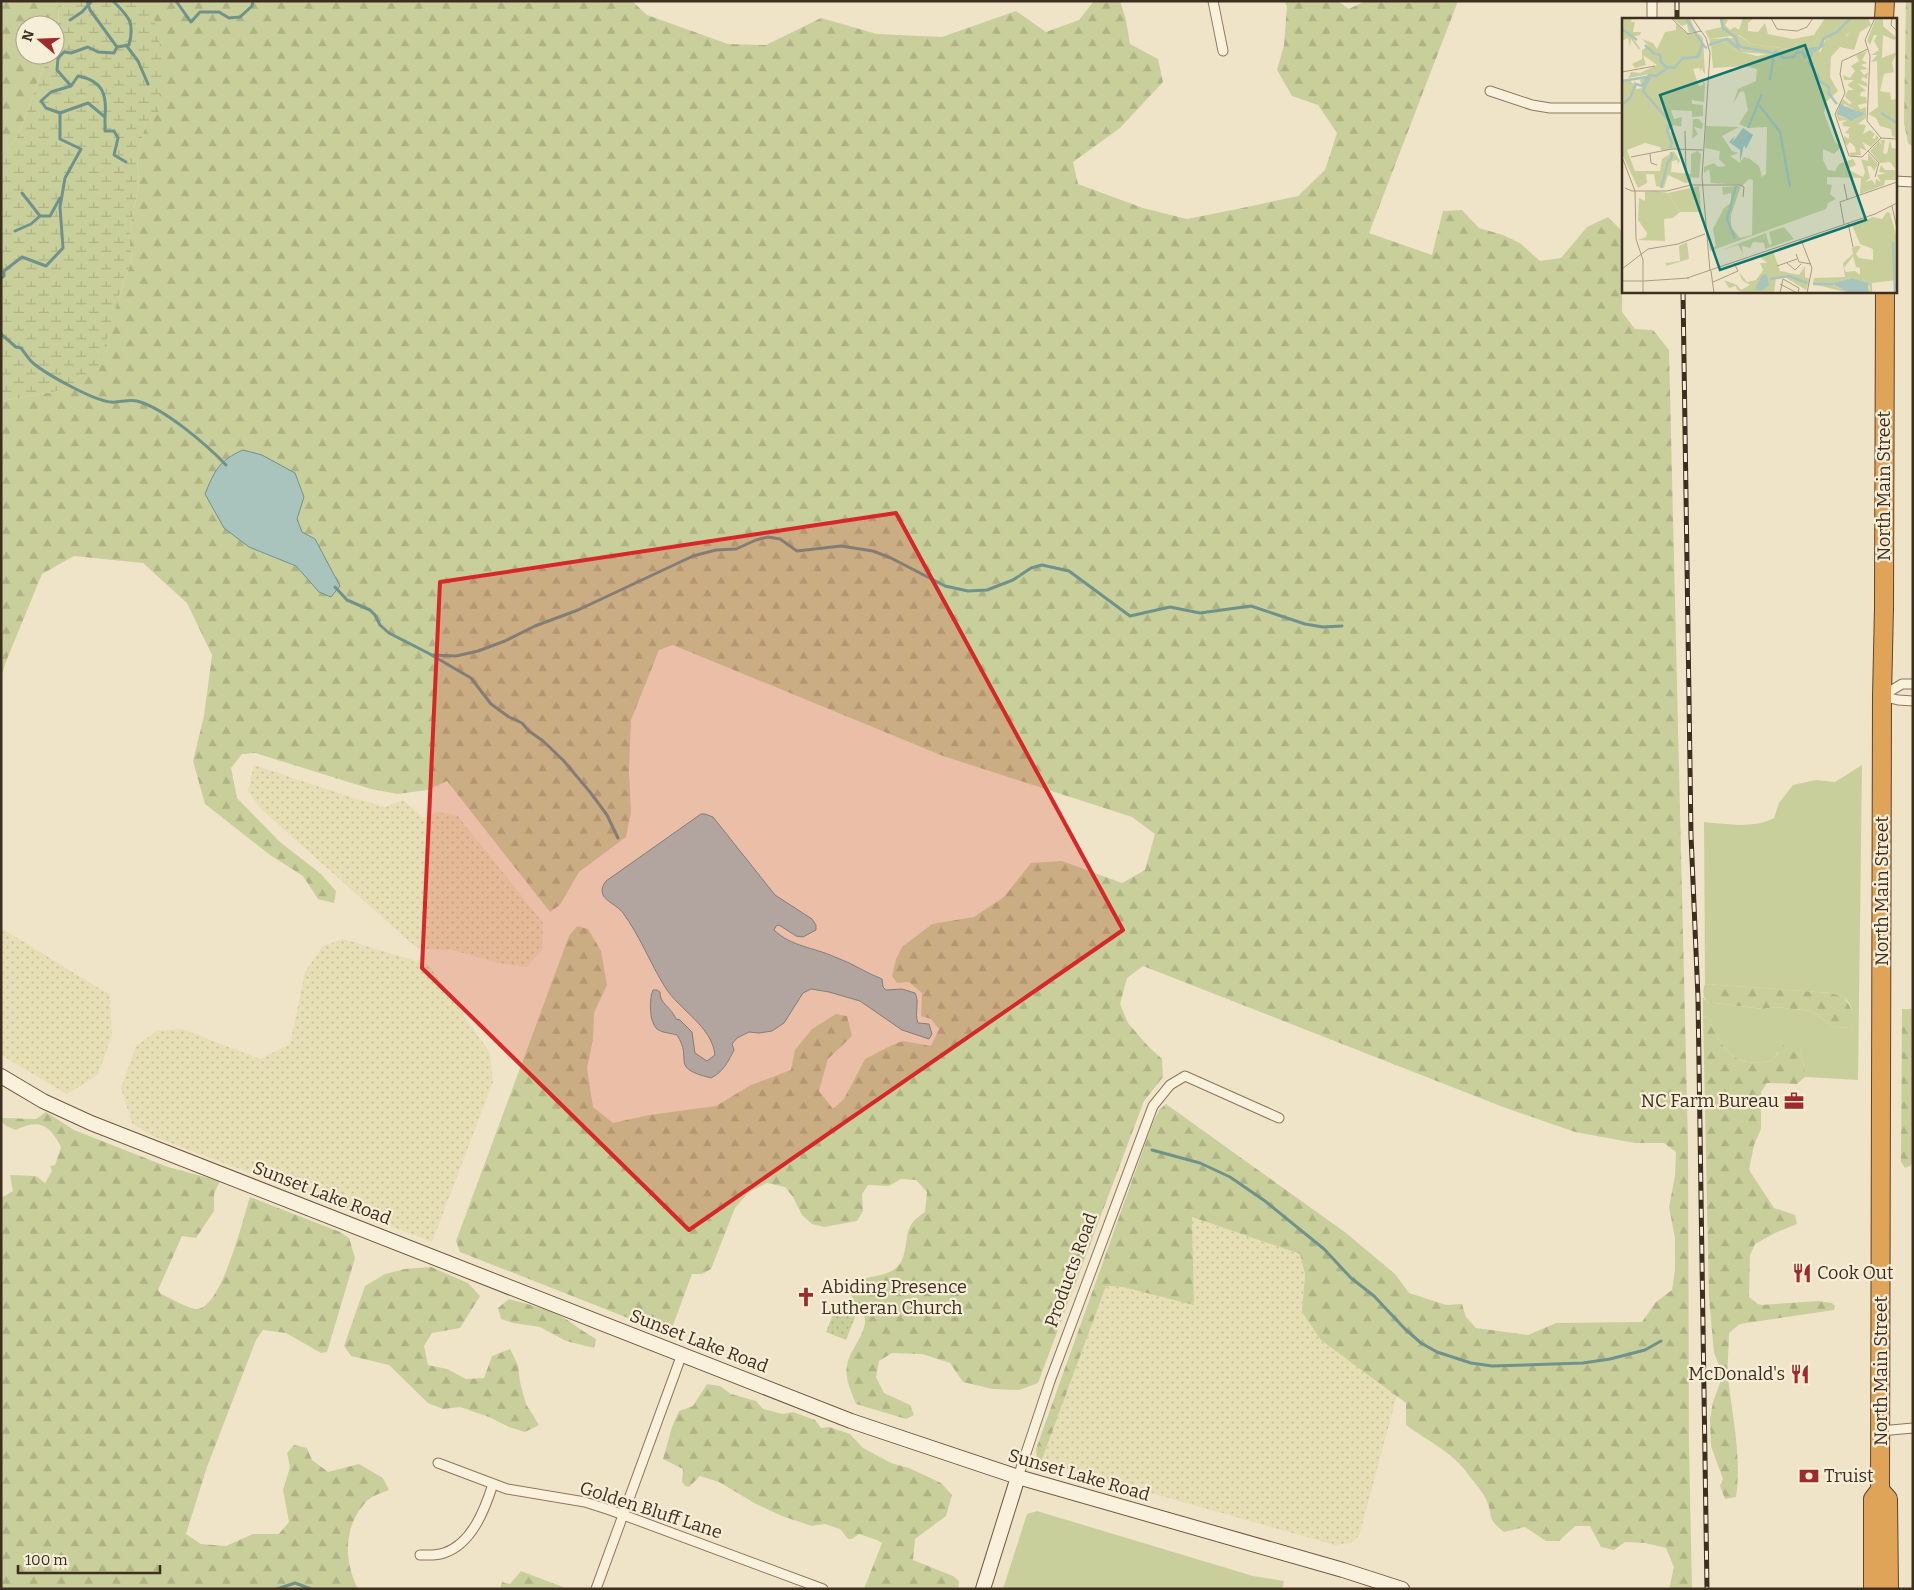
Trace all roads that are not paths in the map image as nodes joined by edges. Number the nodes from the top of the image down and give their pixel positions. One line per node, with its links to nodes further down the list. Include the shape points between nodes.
1 (1213, 1): 6 (street)
2 (1652, 1): 4 (street)
3 (1885, 1): 5 (highway)
4 (1652, 18)
5 (1884, 18)
6 (1223, 51)
7 (1490, 91): 8 (street, via 1550,108)
8 (1622, 108)
9 (1896, 181): 10 (street)
10 (1913, 182)
11 (1886, 292): 13 (highway, North Main Street)
12 (1913, 684): 13 (street, via 1902,684)
13 (1882, 696): 14 (street); 19 (highway, North Main Street)
14 (1913, 700)
15 (1, 1076): 17 (main road, Sunset Lake Road, via 43,1101 91,1123)
16 (1279, 1118): 21 (street, Products Road, via 1185,1076 1170,1085 1153,1106 1050,1381)
17 (682, 1354): 21 (main road, Sunset Lake Road, via 851,1421); 24 (street)
18 (1913, 1428): 19 (street)
19 (1880, 1431): 23 (highway, North Main Street)
20 (438, 1463): 22 (street, Golden Bluff Lane)
21 (1018, 1477): 29 (main road, Products Road); 30 (main road, Sunset Lake Road)
22 (493, 1484): 24 (street, Golden Bluff Lane, via 519,1492 585,1502); 25 (street, via 482,1514 460,1543 446,1553)
23 (1880, 1490): 31 (highway, North Main Street, via 1873,1499); 32 (highway, North Main Street, via 1888,1500)
24 (624, 1515): 26 (street, Golden Bluff Lane); 27 (street)
25 (420, 1555)
26 (798, 1584): 28 (street, Golden Bluff Lane)
27 (596, 1589)
28 (823, 1589)
29 (983, 1589)
30 (1402, 1589)
31 (1873, 1589)
32 (1889, 1589)

